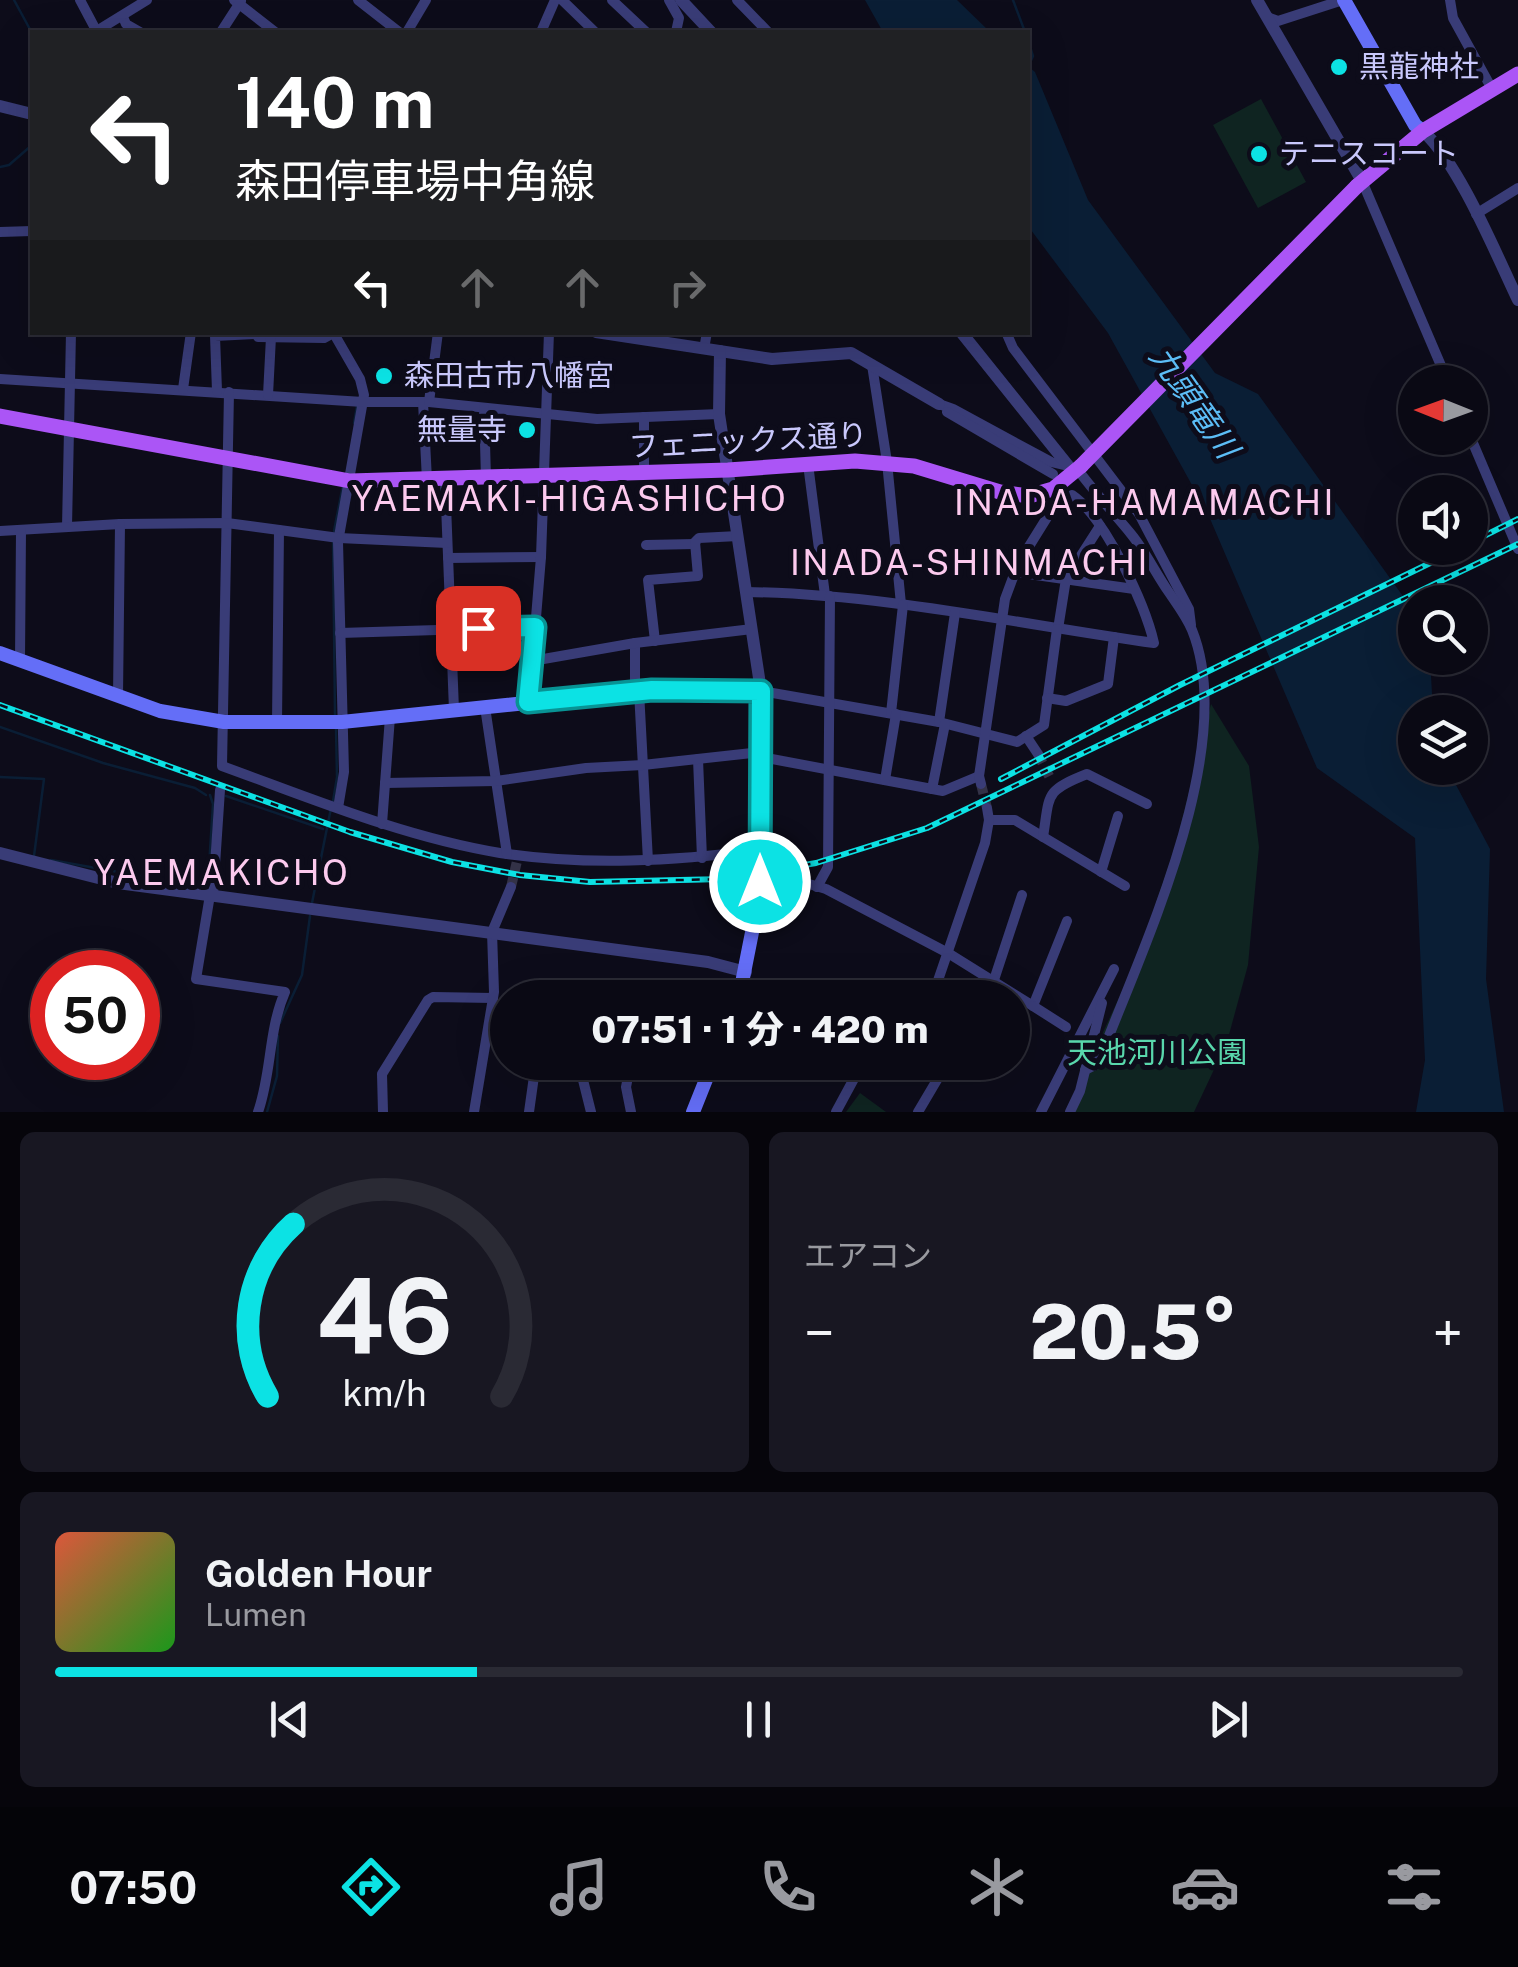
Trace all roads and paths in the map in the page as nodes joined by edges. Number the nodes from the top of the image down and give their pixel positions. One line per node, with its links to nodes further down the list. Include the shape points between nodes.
1 (80, 0): 16 (street)
2 (147, 0): 15 (street)
3 (358, 0): 21 (street)
4 (426, 0): 22 (street)
5 (559, 0): 23 (street); 24 (street)
6 (612, 0): 25 (street)
7 (669, 0): 26 (street, via 679,18)
8 (681, 0): 27 (street)
9 (736, 0): 28 (street)
10 (1257, 0): 14 (street)
11 (1343, 0): 14 (street, via 1278,21); 33 (main road)
12 (1450, 0): 30 (street)
13 (238, 1): 19 (street); 20 (street)
14 (1266, 16): 34 (street)
15 (123, 17): 17 (street); 18 (street)
16 (95, 30)
17 (100, 30)
18 (136, 30)
19 (221, 30)
20 (273, 30)
21 (400, 30)
22 (404, 30)
23 (542, 30)
24 (591, 30)
25 (644, 30)
26 (676, 30)
27 (710, 30)
28 (766, 30)
29 (1518, 74): 30 (main road, フェニックス通り)
30 (1492, 89): 33 (main road, フェニックス通り)
31 (0, 106): 32 (street)
32 (30, 114)
33 (1423, 131): 34 (main road, フェニックス通り); 36 (street)
34 (1359, 184): 57 (street); 77 (main road, フェニックス通り, bridge)
35 (1518, 188): 36 (street)
36 (1476, 214): 39 (street)
37 (0, 232): 38 (street)
38 (30, 232)
39 (1513, 279): 40 (street)
40 (1518, 300)
41 (71, 335): 59 (street)
42 (190, 335): 60 (street)
43 (228, 335): 61 (street, via 215,336)
44 (256, 335): 53 (street)
45 (330, 335): 53 (street)
46 (335, 335): 63 (street, via 360,379)
47 (437, 335): 64 (street)
48 (549, 335): 67 (street)
49 (637, 335): 54 (street)
50 (706, 335): 54 (street)
51 (964, 335): 77 (street)
52 (1007, 335): 112 (street, via 1139,514 1189,609)
53 (272, 338): 62 (street)
54 (704, 349): 55 (street)
55 (720, 351): 56 (street, via 772,359 843,351); 68 (street)
56 (872, 365): 65 (street); 74 (street)
57 (1440, 365)
58 (0, 378): 59 (street)
59 (70, 383): 60 (street); 71 (street)
60 (182, 389): 61 (street)
61 (223, 391): 62 (street); 73 (street)
62 (268, 395): 63 (street)
63 (364, 402): 64 (street); 84 (street)
64 (426, 402): 66 (street); 83 (street)
65 (939, 404): 77 (street); 79 (street)
66 (484, 408): 67 (street); 81 (street)
67 (545, 414): 70 (street); 80 (street)
68 (719, 414): 70 (street); 76 (street)
69 (0, 416): 71 (main road, フェニックス通り)
70 (644, 417): 78 (street)
71 (69, 429): 73 (main road, フェニックス通り); 88 (street)
72 (1478, 455): 97 (street)
73 (228, 460): 84 (main road, フェニックス通り); 85 (street)
74 (887, 462): 75 (main road, フェニックス通り); 77 (main road, フェニックス通り, via 1020,496 1054,490); 105 (street)
75 (808, 464): 76 (main road, フェニックス通り); 104 (street)
76 (728, 470): 78 (main road, フェニックス通り); 92 (street)
77 (1078, 472): 87 (street); 112 (street, via 1133,536)
78 (644, 474): 80 (main road, フェニックス通り)
79 (1052, 474)
80 (544, 476): 81 (main road, フェニックス通り); 98 (street)
81 (486, 478): 82 (main road, フェニックス通り)
82 (445, 479): 83 (main road, フェニックス通り); 94 (street)
83 (426, 480): 84 (main road, フェニックス通り)
84 (350, 481): 93 (street)
85 (227, 523): 86 (street); 90 (street); 130 (street)
86 (120, 524): 88 (street); 122 (street)
87 (1100, 526): 100 (street, via 1072,495 1056,502); 101 (street); 102 (street)
88 (67, 527): 89 (street)
89 (21, 530): 91 (street); 118 (street)
90 (279, 530): 93 (street); 132 (street)
91 (0, 531)
92 (738, 536): 95 (street, via 699,538); 103 (street)
93 (339, 538): 94 (street); 113 (street)
94 (447, 543): 99 (street)
95 (696, 544): 96 (street); 115 (street, via 698,576 648,580)
96 (646, 545)
97 (1518, 549)
98 (542, 557): 99 (street); 108 (street)
99 (448, 558): 109 (street)
100 (1014, 572): 101 (street); 107 (street)
101 (1066, 579): 102 (street); 111 (street)
102 (1134, 588): 114 (street, via 1154,643)
103 (746, 592): 104 (street); 110 (street)
104 (827, 596): 105 (street); 125 (street)
105 (902, 604): 106 (street); 128 (street)
106 (955, 613): 107 (street); 133 (street)
107 (1001, 621): 111 (street); 134 (street)
108 (535, 627): 109 (street); 119 (street)
109 (450, 628): 113 (street); 127 (street)
110 (752, 629): 115 (street); 121 (street)
111 (1058, 629): 114 (street); 123 (street)
112 (1192, 630): 179 (street, via 1203,704 1192,793 1144,947 1097,1064)
113 (340, 633): 131 (street)
114 (1114, 637): 123 (street, via 1108,684 1066,701)
115 (654, 641): 116 (street)
116 (635, 643): 119 (street); 120 (street)
117 (0, 653): 118 (main road)
118 (20, 660): 122 (main road)
119 (532, 661): 124 (street)
120 (637, 691): 121 (main road); 124 (main road); 139 (street)
121 (761, 691): 125 (street); 136 (main road)
122 (118, 696): 130 (main road, via 174,715)
123 (1048, 698): 135 (street, via 1044,725)
124 (528, 702): 126 (main road)
125 (829, 703): 128 (street); 140 (street)
126 (485, 707): 127 (main road); 142 (street)
127 (454, 710): 129 (main road)
128 (893, 714): 133 (street); 141 (street)
129 (390, 717): 131 (main road); 143 (street)
130 (224, 722): 132 (main road); 147 (street, via 222,766)
131 (337, 722): 132 (main road); 147 (street, via 344,772)
132 (277, 723)
133 (942, 723): 134 (street); 144 (street)
134 (985, 733): 135 (street, via 1017,742); 144 (street, via 980,780)
135 (1026, 736): 137 (street)
136 (761, 754): 138 (street); 140 (street); 151 (main road)
137 (1038, 754)
138 (698, 759): 139 (street); 154 (street)
139 (643, 766): 142 (street); 155 (street)
140 (827, 770): 141 (street); 158 (street, via 828,867)
141 (885, 780): 144 (street)
142 (496, 781): 143 (street); 153 (street)
143 (385, 783): 149 (street)
144 (932, 789)
145 (220, 790): 161 (street)
146 (1147, 804): 150 (street, via 1087,774 1053,784)
147 (338, 808): 149 (street)
148 (1118, 816): 156 (street)
149 (382, 824): 153 (street)
150 (1043, 837): 156 (street); 165 (street, via 988,814 985,843)
151 (760, 850): 154 (street); 157 (main road)
152 (0, 853): 161 (street, via 118,883)
153 (514, 856): 155 (street)
154 (702, 858): 155 (street)
155 (648, 861)
156 (1101, 872): 159 (street)
157 (760, 882): 158 (street, via 792,878); 167 (main road)
158 (817, 886): 165 (street)
159 (1125, 886)
160 (512, 887): 164 (street)
161 (211, 895): 164 (street); 186 (street, via 196,979 285,992)
162 (1022, 895): 172 (street)
163 (1068, 922): 176 (street)
164 (492, 932): 167 (street); 168 (street)
165 (948, 953): 170 (street); 171 (street)
166 (1114, 969): 173 (street)
167 (746, 972): 169 (main road)
168 (493, 980)
169 (744, 980)
170 (938, 980)
171 (989, 980)
172 (995, 980)
173 (1106, 984): 179 (street); 195 (street)
174 (490, 998): 187 (street, via 428,1000 382,1074)
175 (1030, 1004): 176 (street)
176 (1033, 1006): 178 (street)
177 (490, 1018): 188 (street)
178 (1066, 1027)
179 (1085, 1070): 196 (street)
180 (533, 1080): 189 (street)
181 (583, 1080): 190 (street)
182 (627, 1080): 191 (street)
183 (706, 1080): 192 (main road)
184 (853, 1080): 193 (street)
185 (937, 1080): 194 (street)
186 (258, 1112)
187 (383, 1112)
188 (474, 1112)
189 (529, 1112)
190 (591, 1112)
191 (630, 1112)
192 (693, 1112)
193 (836, 1112)
194 (918, 1112)
195 (1041, 1112)
196 (1070, 1112)

